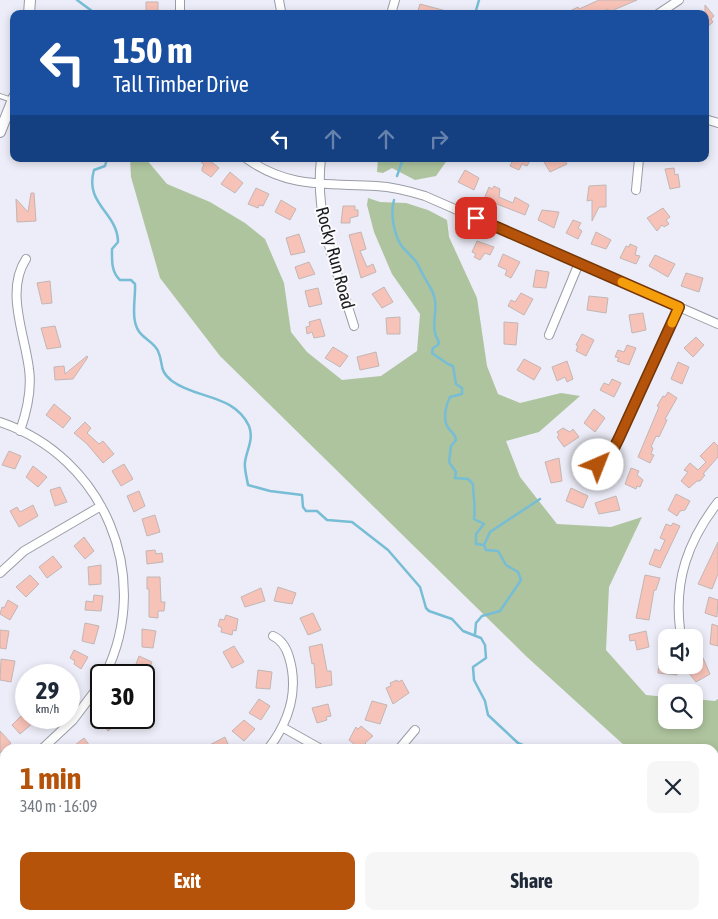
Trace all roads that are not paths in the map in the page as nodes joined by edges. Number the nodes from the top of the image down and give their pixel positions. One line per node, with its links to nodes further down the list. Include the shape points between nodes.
1 (679, 0): 2 (street)
2 (664, 10)
3 (10, 106): 4 (street)
4 (0, 132)
5 (252, 162): 8 (street, via 285,179)
6 (321, 162): 8 (street, Rocky Run Road)
7 (639, 162): 9 (street)
8 (319, 185): 11 (street, via 408,190); 14 (street, Rocky Run Road, via 323,224)
9 (636, 190)
10 (26, 259): 17 (street, via 19,270 17,297 30,386)
11 (579, 263): 12 (street); 15 (street)
12 (679, 307): 13 (street); 18 (street, via 611,454)
13 (718, 324)
14 (354, 326)
15 (549, 335)
16 (0, 422): 17 (street)
17 (20, 431): 20 (street, via 68,462 88,484)
18 (598, 465)
19 (718, 502): 22 (street, via 699,532 680,576)
20 (101, 506): 21 (street, via 24,551); 24 (street, via 120,556 124,591 120,634)
21 (0, 574)
22 (680, 629)
23 (273, 636): 26 (street, via 284,645 293,675 292,701)
24 (109, 664)
25 (90, 698): 28 (street, via 73,720)
26 (282, 727): 29 (street); 30 (street)
27 (415, 730): 31 (street)
28 (47, 744)
29 (271, 744)
30 (312, 744)
31 (403, 744)

